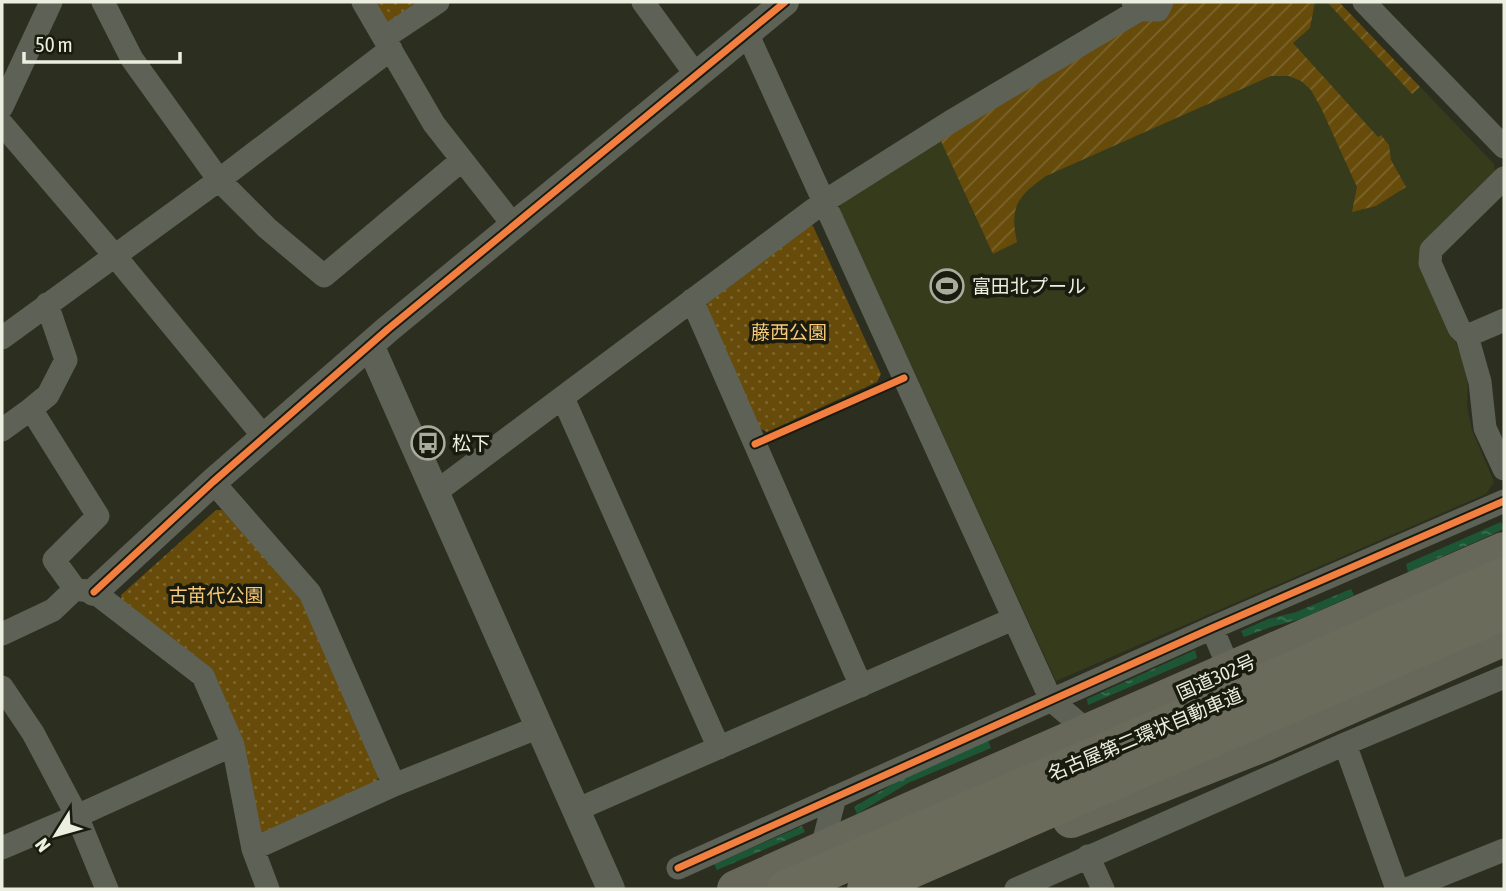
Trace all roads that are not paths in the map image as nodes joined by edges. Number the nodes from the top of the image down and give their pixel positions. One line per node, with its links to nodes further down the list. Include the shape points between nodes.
1 (51, 2): 13 (street)
2 (103, 2): 18 (street, via 132,59)
3 (363, 2): 11 (street)
4 (438, 2): 11 (street)
5 (643, 2): 12 (street)
6 (785, 2): 10 (street)
7 (1162, 2): 9 (street, via 1158,10)
8 (1364, 2): 15 (street)
9 (1136, 6): 19 (street)
10 (747, 33): 12 (street); 19 (street)
11 (388, 44): 16 (street, via 433,124); 18 (street)
12 (696, 75): 20 (street)
13 (2, 107)
14 (2, 124): 21 (street)
15 (1504, 147)
16 (462, 160): 18 (street, via 324,276); 20 (street)
17 (1504, 178): 25 (street, via 1431,250 1430,263 1458,328)
18 (219, 180): 21 (street)
19 (825, 201): 22 (street); 40 (street)
20 (514, 226): 27 (street)
21 (115, 257): 23 (street); 31 (street)
22 (692, 300): 28 (street); 46 (street)
23 (47, 304): 26 (street); 29 (street, via 66,360 48,395)
24 (1504, 320): 25 (street)
25 (1467, 336): 32 (street, via 1480,382 1485,428)
26 (2, 338)
27 (370, 345): 31 (street); 34 (street)
28 (563, 398): 34 (street); 54 (street)
29 (31, 409): 30 (street); 38 (street, via 98,516 54,560)
30 (2, 430)
31 (264, 437): 33 (street)
32 (1504, 469)
33 (213, 482): 38 (street); 55 (street, via 310,593)
34 (436, 492): 49 (street)
35 (1504, 501): 41 (street)
36 (1504, 551): 44 (highway, 国道302号)
37 (1504, 576): 69 (highway, 名古屋第二環状自動車道)
38 (85, 590): 42 (street); 52 (street, via 203,676)
39 (1504, 611): 70 (highway, 名古屋第二環状自動車道)
40 (1013, 619): 46 (street); 48 (street)
41 (1212, 628): 44 (street); 48 (street)
42 (2, 634)
43 (1504, 637): 51 (highway)
44 (1230, 671): 50 (highway, 国道302号); 51 (street)
45 (1504, 677): 53 (street)
46 (861, 686): 54 (street)
47 (2, 687): 58 (street, via 33,733)
48 (1051, 700): 50 (street); 56 (street)
49 (539, 727): 55 (street); 57 (street)
50 (1090, 733): 61 (highway, 国道302号)
51 (1263, 743): 71 (highway)
52 (233, 744): 58 (street); 60 (street)
53 (1345, 744): 63 (street); 74 (street)
54 (719, 748): 57 (street)
55 (394, 785): 60 (street)
56 (835, 797): 61 (street); 64 (street)
57 (576, 810): 67 (street)
58 (77, 816): 59 (street); 65 (street)
59 (2, 848)
60 (253, 849): 66 (street)
61 (821, 850): 68 (highway, 国道302号)
62 (1504, 850): 75 (street)
63 (1088, 856): 72 (street); 73 (street)
64 (678, 868)
65 (107, 889)
66 (268, 889)
67 (611, 889)
68 (736, 889)
69 (786, 889)
70 (866, 889)
71 (906, 889)
72 (1016, 889)
73 (1103, 889)
74 (1397, 889)
75 (1407, 889)

